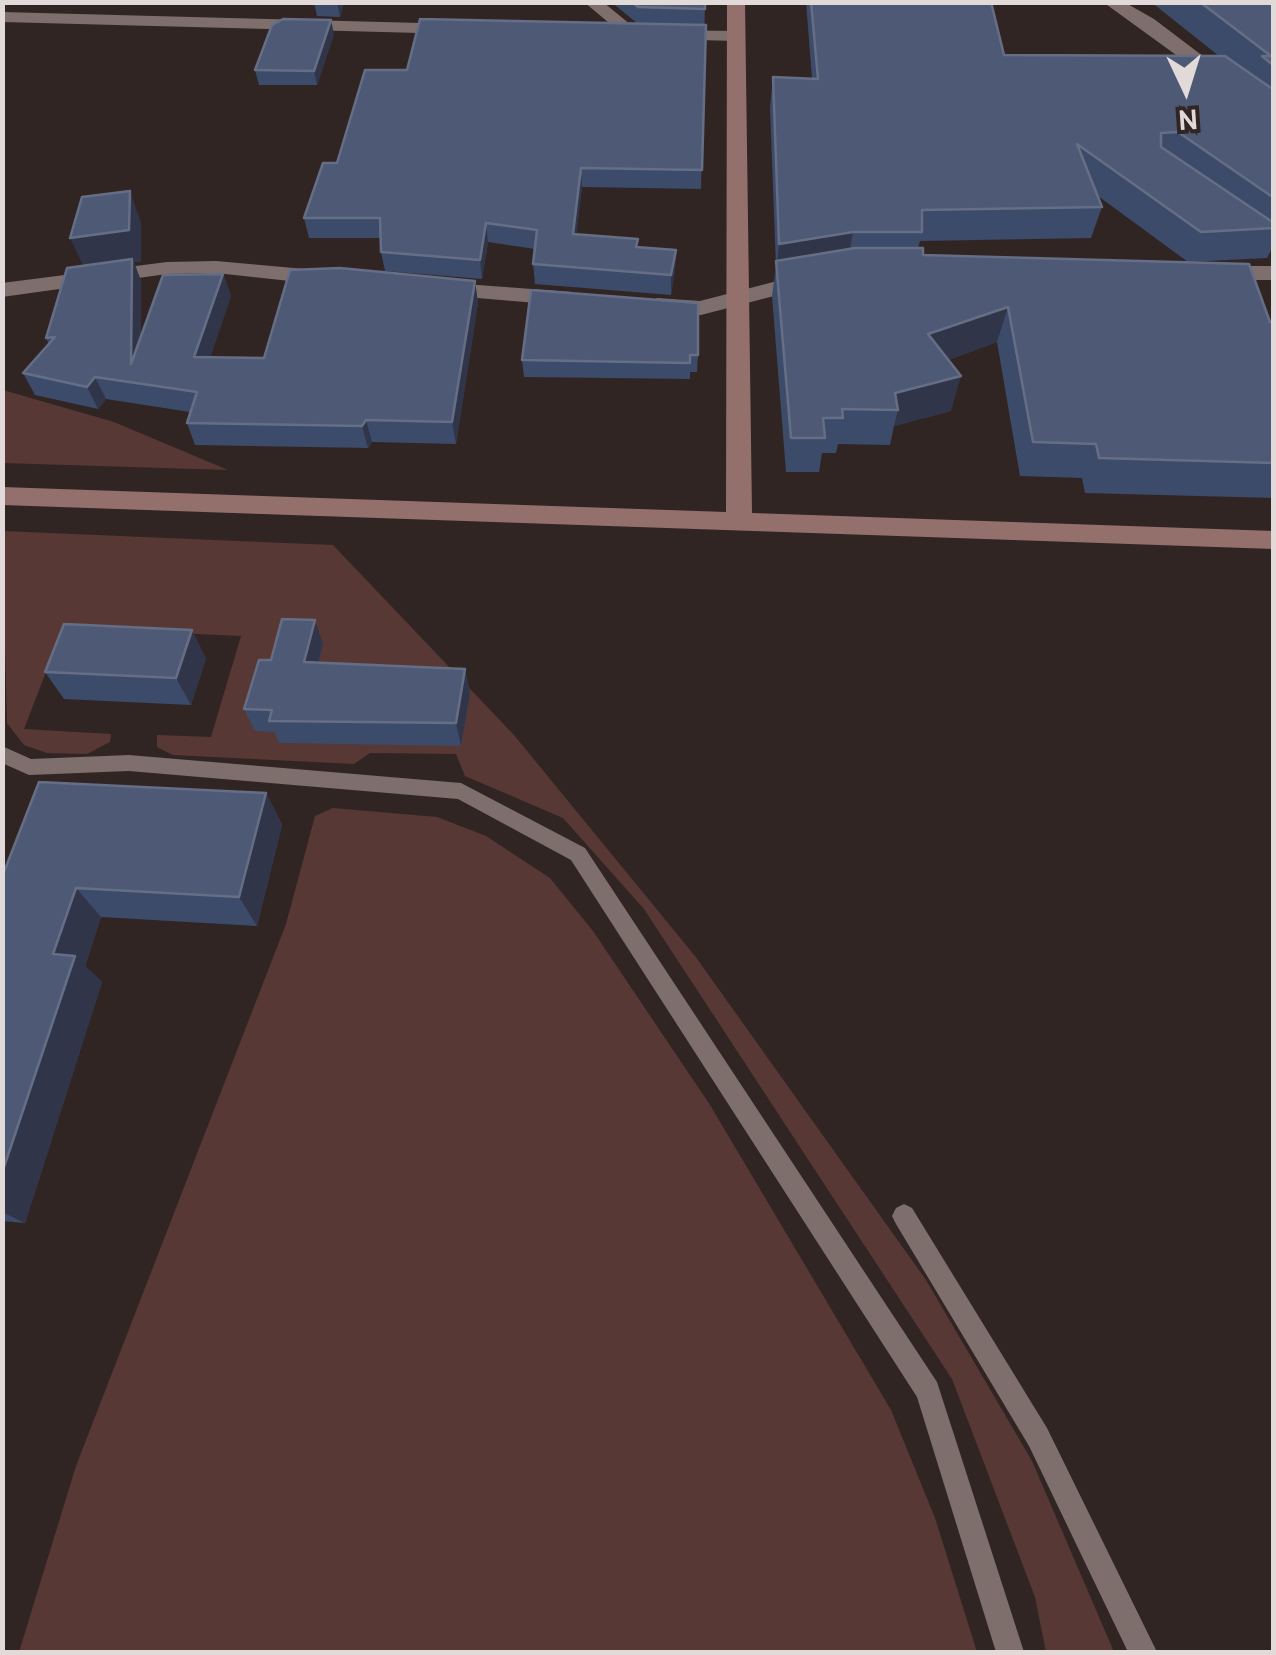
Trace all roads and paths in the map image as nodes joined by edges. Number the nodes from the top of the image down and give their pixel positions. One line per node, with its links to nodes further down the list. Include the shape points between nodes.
1 (592, 2): 7 (street)
2 (736, 2): 8 (street)
3 (1111, 2): 9 (street, via 1148,22)
4 (2, 17): 5 (street)
5 (475, 30)
6 (594, 32): 7 (street)
7 (633, 34): 8 (street)
8 (736, 36): 16 (street)
9 (1274, 120)
10 (1186, 273): 11 (street)
11 (1274, 273)
12 (830, 276): 16 (street)
13 (353, 281): 15 (street, via 166,268)
14 (412, 286): 17 (street)
15 (2, 290)
16 (735, 296): 18 (street, via 701,308); 20 (street)
17 (586, 300)
18 (624, 303)
19 (2, 496): 20 (street)
20 (740, 520): 21 (street)
21 (1274, 540)
22 (2, 754): 24 (lane, via 28,767 129,763 461,791 578,854 928,1392)
23 (904, 1216): 25 (lane, via 1038,1437)
24 (1010, 1652)
25 (1143, 1652)

